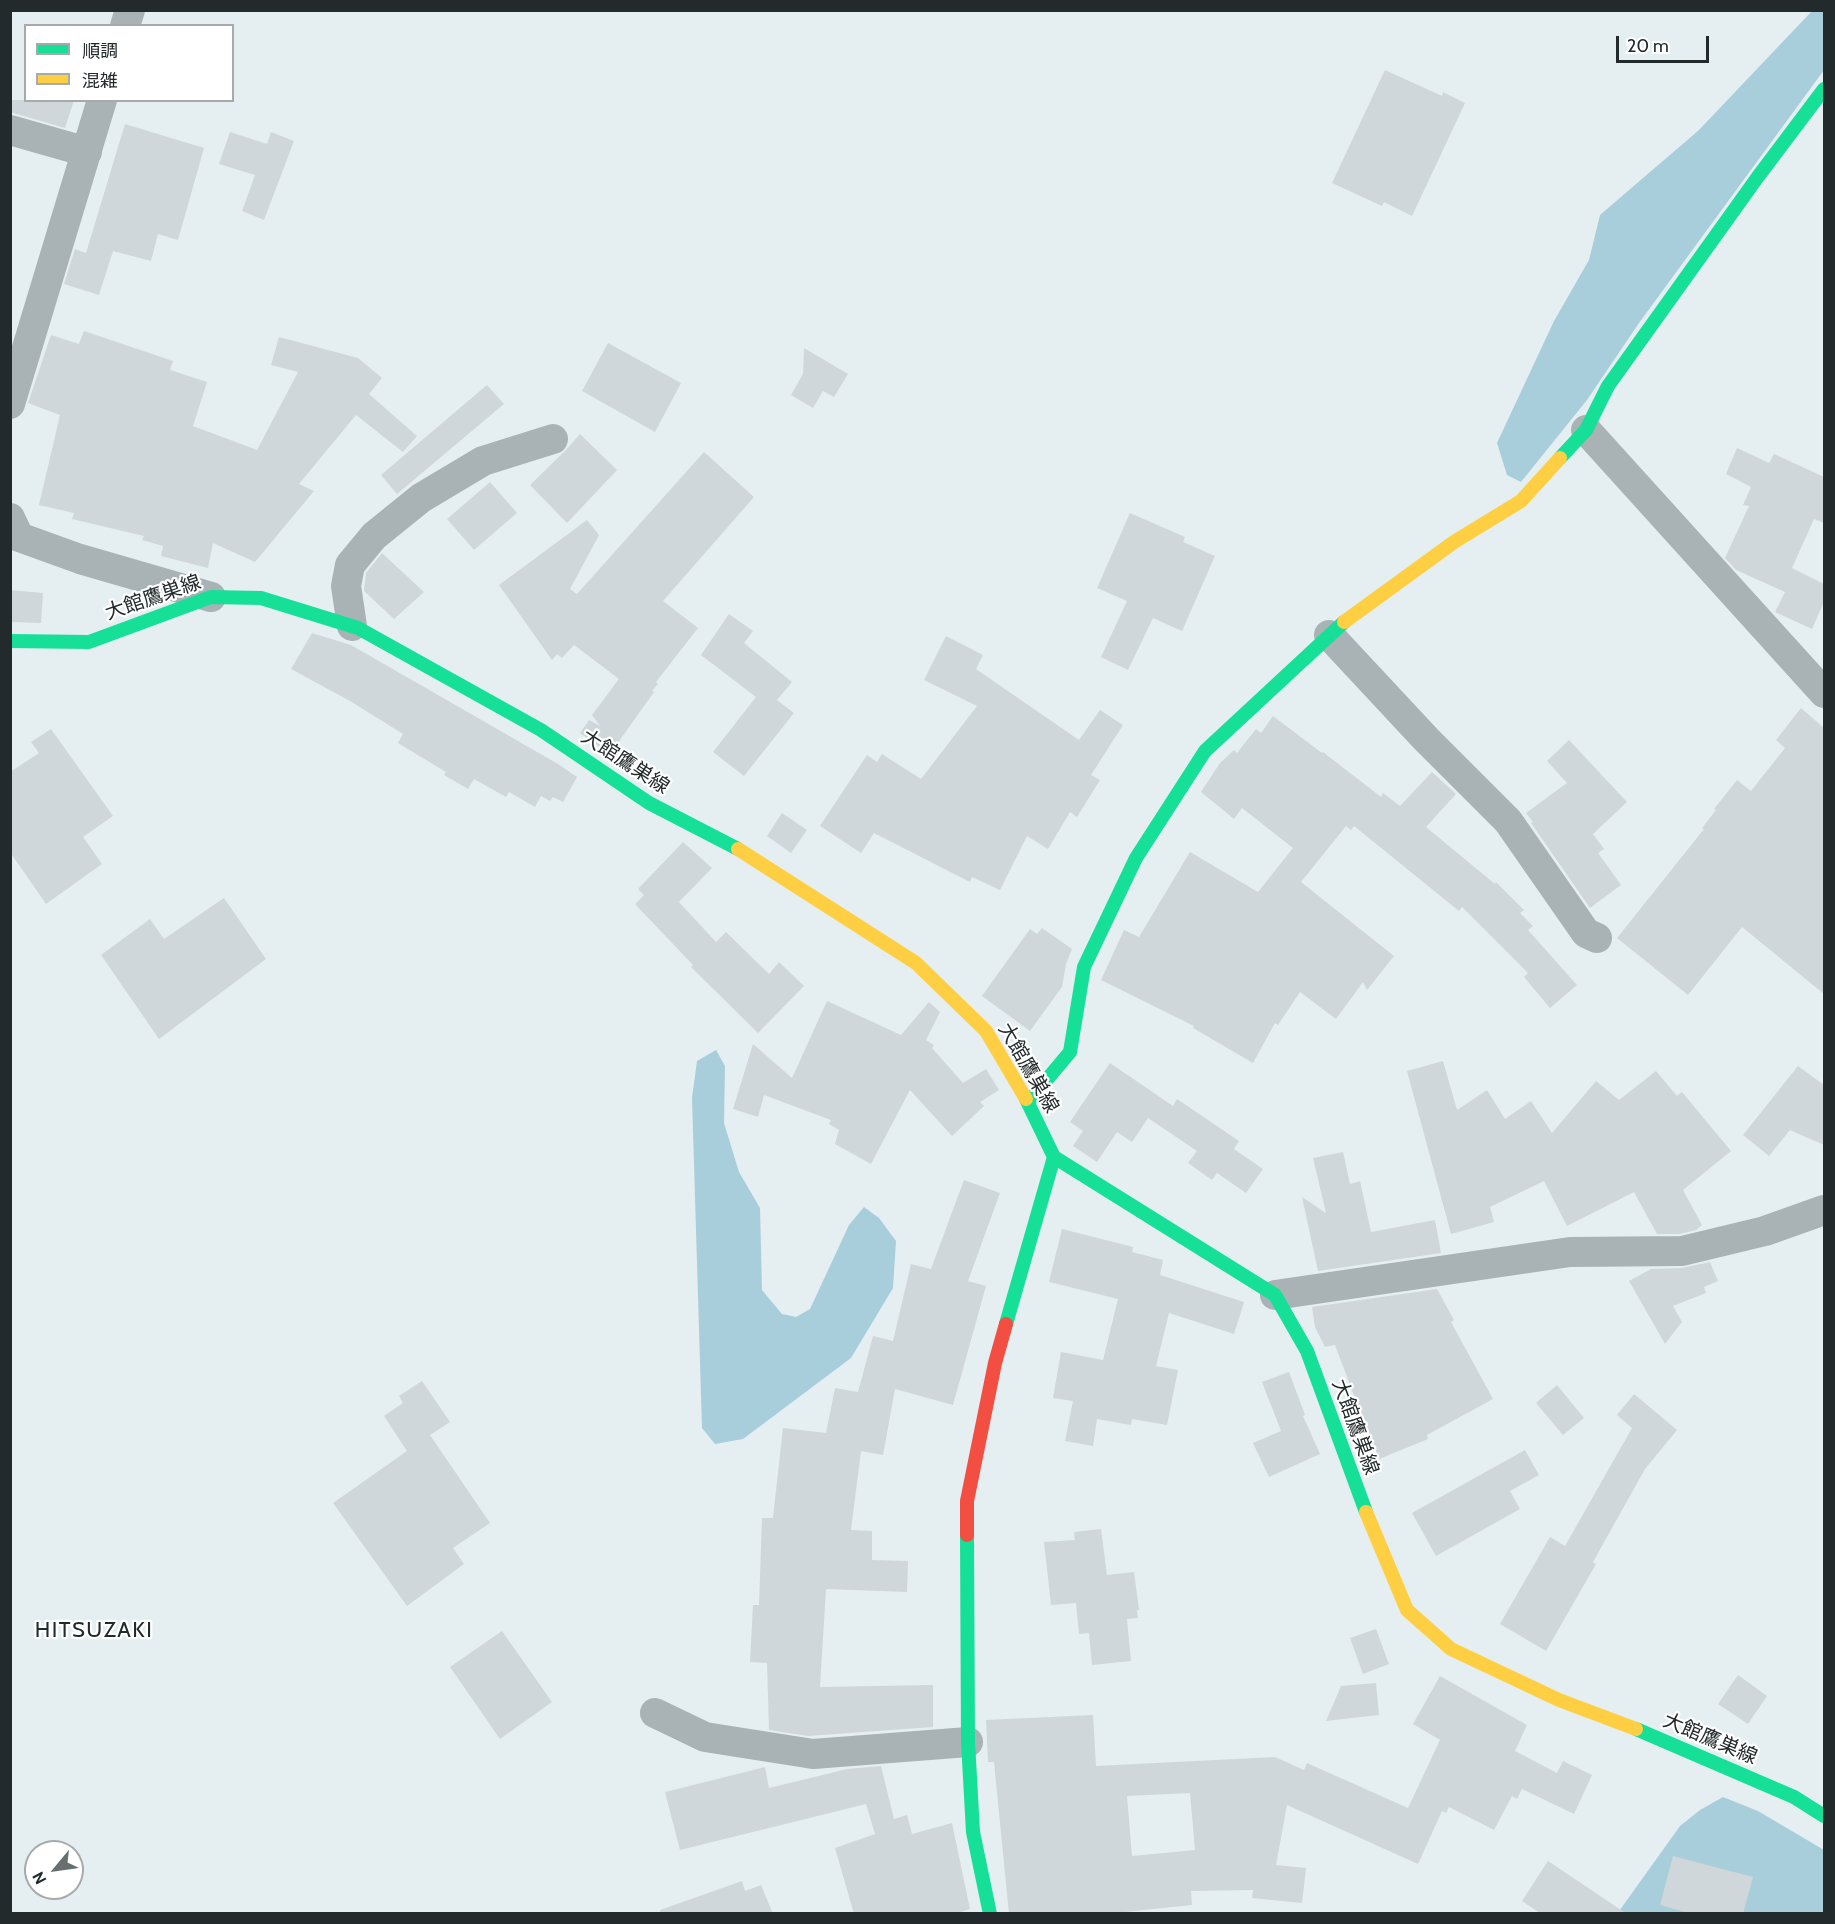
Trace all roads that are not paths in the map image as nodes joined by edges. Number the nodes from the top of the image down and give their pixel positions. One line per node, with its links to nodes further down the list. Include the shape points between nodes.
1 (1824, 89): 6 (main road, via 1608,386)
2 (101, 102): 4 (street)
3 (10, 130): 4 (street)
4 (87, 152): 5 (street)
5 (10, 404)
6 (1586, 430): 11 (main road, via 1521,501 1454,542); 13 (street)
7 (553, 439): 10 (street, via 483,460 421,498 374,536 350,565 346,585)
8 (10, 518): 9 (street, via 19,537)
9 (211, 597): 10 (main road, 大館鷹巣線, via 261,598); 12 (main road, 大館鷹巣線, via 89,642)
10 (352, 626): 15 (main road, 大館鷹巣線, via 541,730 648,803 748,854 916,963 986,1031)
11 (1329, 635): 14 (street, via 1508,821 1586,933); 15 (main road, via 1205,750 1136,858 1084,967 1070,1052)
12 (10, 641)
13 (1824, 693)
14 (1597, 938)
15 (1028, 1102): 16 (main road, 大館鷹巣線)
16 (1054, 1157): 18 (main road, 大館鷹巣線); 20 (main road, via 995,1363 967,1501)
17 (1824, 1210): 18 (street, via 1765,1231 1682,1251 1570,1252)
18 (1275, 1295): 21 (main road, 大館鷹巣線, via 1307,1352 1360,1498 1407,1610 1451,1649 1559,1700 1660,1738 1784,1792)
19 (655, 1713): 20 (street, via 705,1737 813,1754)
20 (968, 1742): 22 (main road, via 972,1832)
21 (1824, 1816)
22 (990, 1914)

